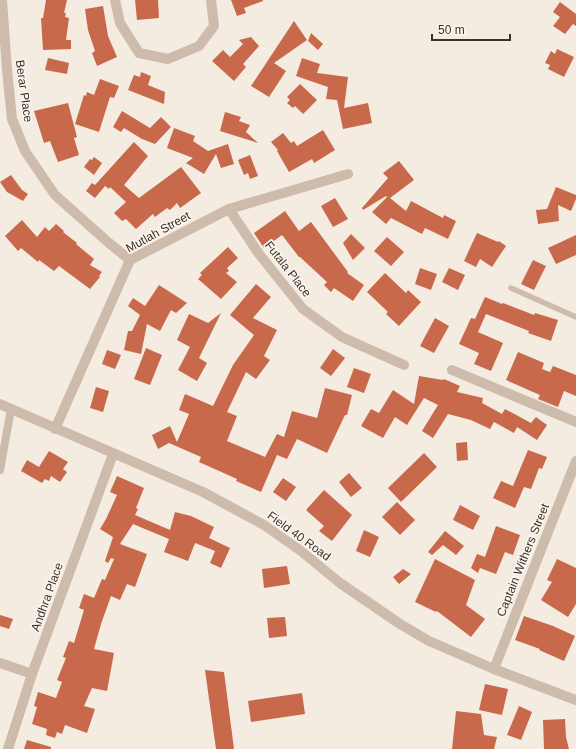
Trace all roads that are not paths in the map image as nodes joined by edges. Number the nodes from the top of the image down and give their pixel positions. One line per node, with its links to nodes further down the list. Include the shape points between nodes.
1 (2, 0): 4 (street, Berar Place)
2 (115, 0): 3 (street, via 120,23 139,53 168,59 200,46 214,26)
3 (211, 0)
4 (2, 16): 7 (street, Berar Place, via 12,119 25,151 55,195)
5 (348, 174): 6 (street, Mutlah Street)
6 (229, 209): 7 (street, Mutlah Street); 10 (street, Futala Place, via 259,254 303,309 342,337)
7 (130, 260): 15 (street, Mutlah Street)
8 (510, 288): 9 (lane)
9 (576, 317)
10 (404, 365)
11 (452, 370): 14 (street)
12 (0, 404): 13 (street, Field 40 Road)
13 (11, 409): 15 (street, Field 40 Road); 18 (street)
14 (576, 422)
15 (55, 429): 16 (street, Field 40 Road)
16 (113, 454): 20 (street, Field 40 Road, via 203,492 264,525 340,583 400,624 429,641); 21 (street, Andhra Place)
17 (576, 460): 20 (street, Captain Withers Street)
18 (0, 470)
19 (0, 663): 21 (street)
20 (494, 669): 22 (street, Field 40 Road)
21 (32, 674): 23 (street, Andhra Place)
22 (576, 700)
23 (8, 749)

